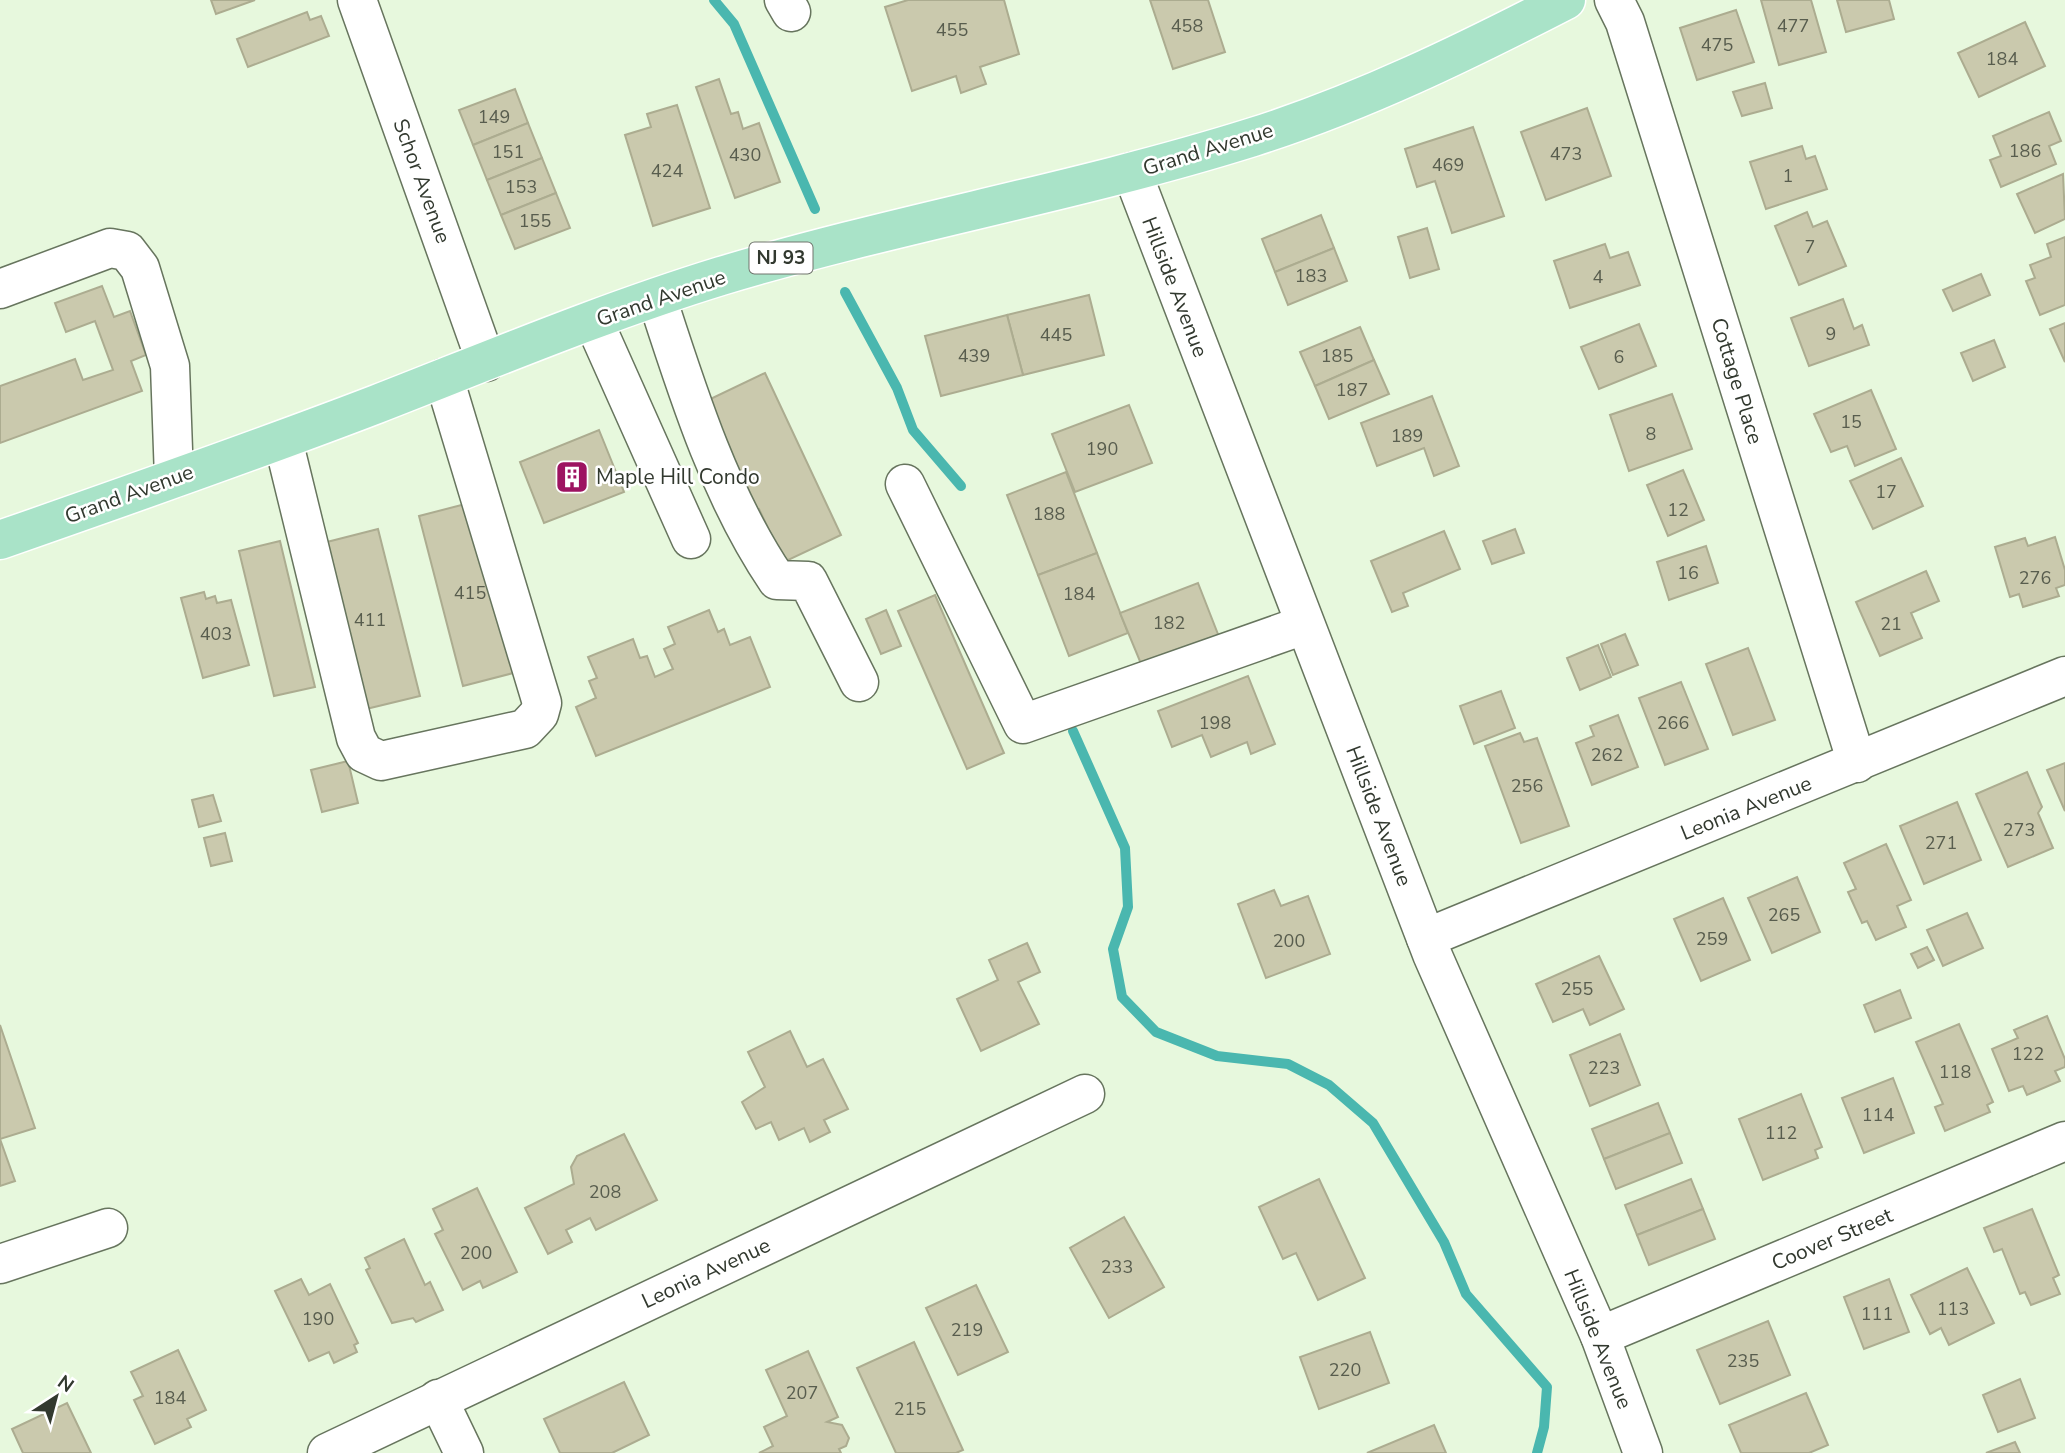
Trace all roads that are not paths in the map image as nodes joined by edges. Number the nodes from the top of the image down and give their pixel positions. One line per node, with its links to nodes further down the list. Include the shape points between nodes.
1 (357, 0): 8 (street, Schor Avenue)
2 (1566, 0): 4 (main road, Grand Avenue / NJ 93, via 1378,91 1255,136)
3 (1615, 0): 18 (street, Cottage Place)
4 (1132, 172): 6 (main road, Grand Avenue / NJ 93, via 826,244); 15 (street, Hillside Avenue)
5 (0, 289): 11 (street, via 110,248 127,251 140,268 170,366)
6 (657, 298): 7 (main road, Grand Avenue / NJ 93); 17 (street, via 690,398 752,544 777,580 808,581)
7 (594, 321): 8 (main road, Grand Avenue / NJ 93); 14 (street)
8 (486, 362): 9 (main road, Grand Avenue / NJ 93)
9 (444, 378): 10 (main road, Grand Avenue / NJ 93); 10 (street, via 542,703 539,714 525,729 381,761 364,753 356,738)
10 (283, 440): 11 (main road, Grand Avenue / NJ 93)
11 (174, 478): 13 (main road, Grand Avenue / NJ 93)
12 (905, 484): 15 (street, via 1023,724)
13 (0, 540)
14 (691, 540)
15 (1304, 625): 19 (street, Hillside Avenue)
16 (2065, 676): 18 (street, Leonia Avenue)
17 (859, 682)
18 (1857, 762): 19 (street, Leonia Avenue)
19 (1426, 938): 24 (street, Hillside Avenue)
20 (1086, 1094): 25 (street, Leonia Avenue)
21 (2065, 1141): 24 (street, Coover Street)
22 (108, 1228): 23 (street)
23 (0, 1264)
24 (1600, 1336): 28 (street, Hillside Avenue)
25 (438, 1399): 26 (street, Leonia Avenue); 27 (street)
26 (327, 1453)
27 (464, 1453)
28 (1643, 1453)

